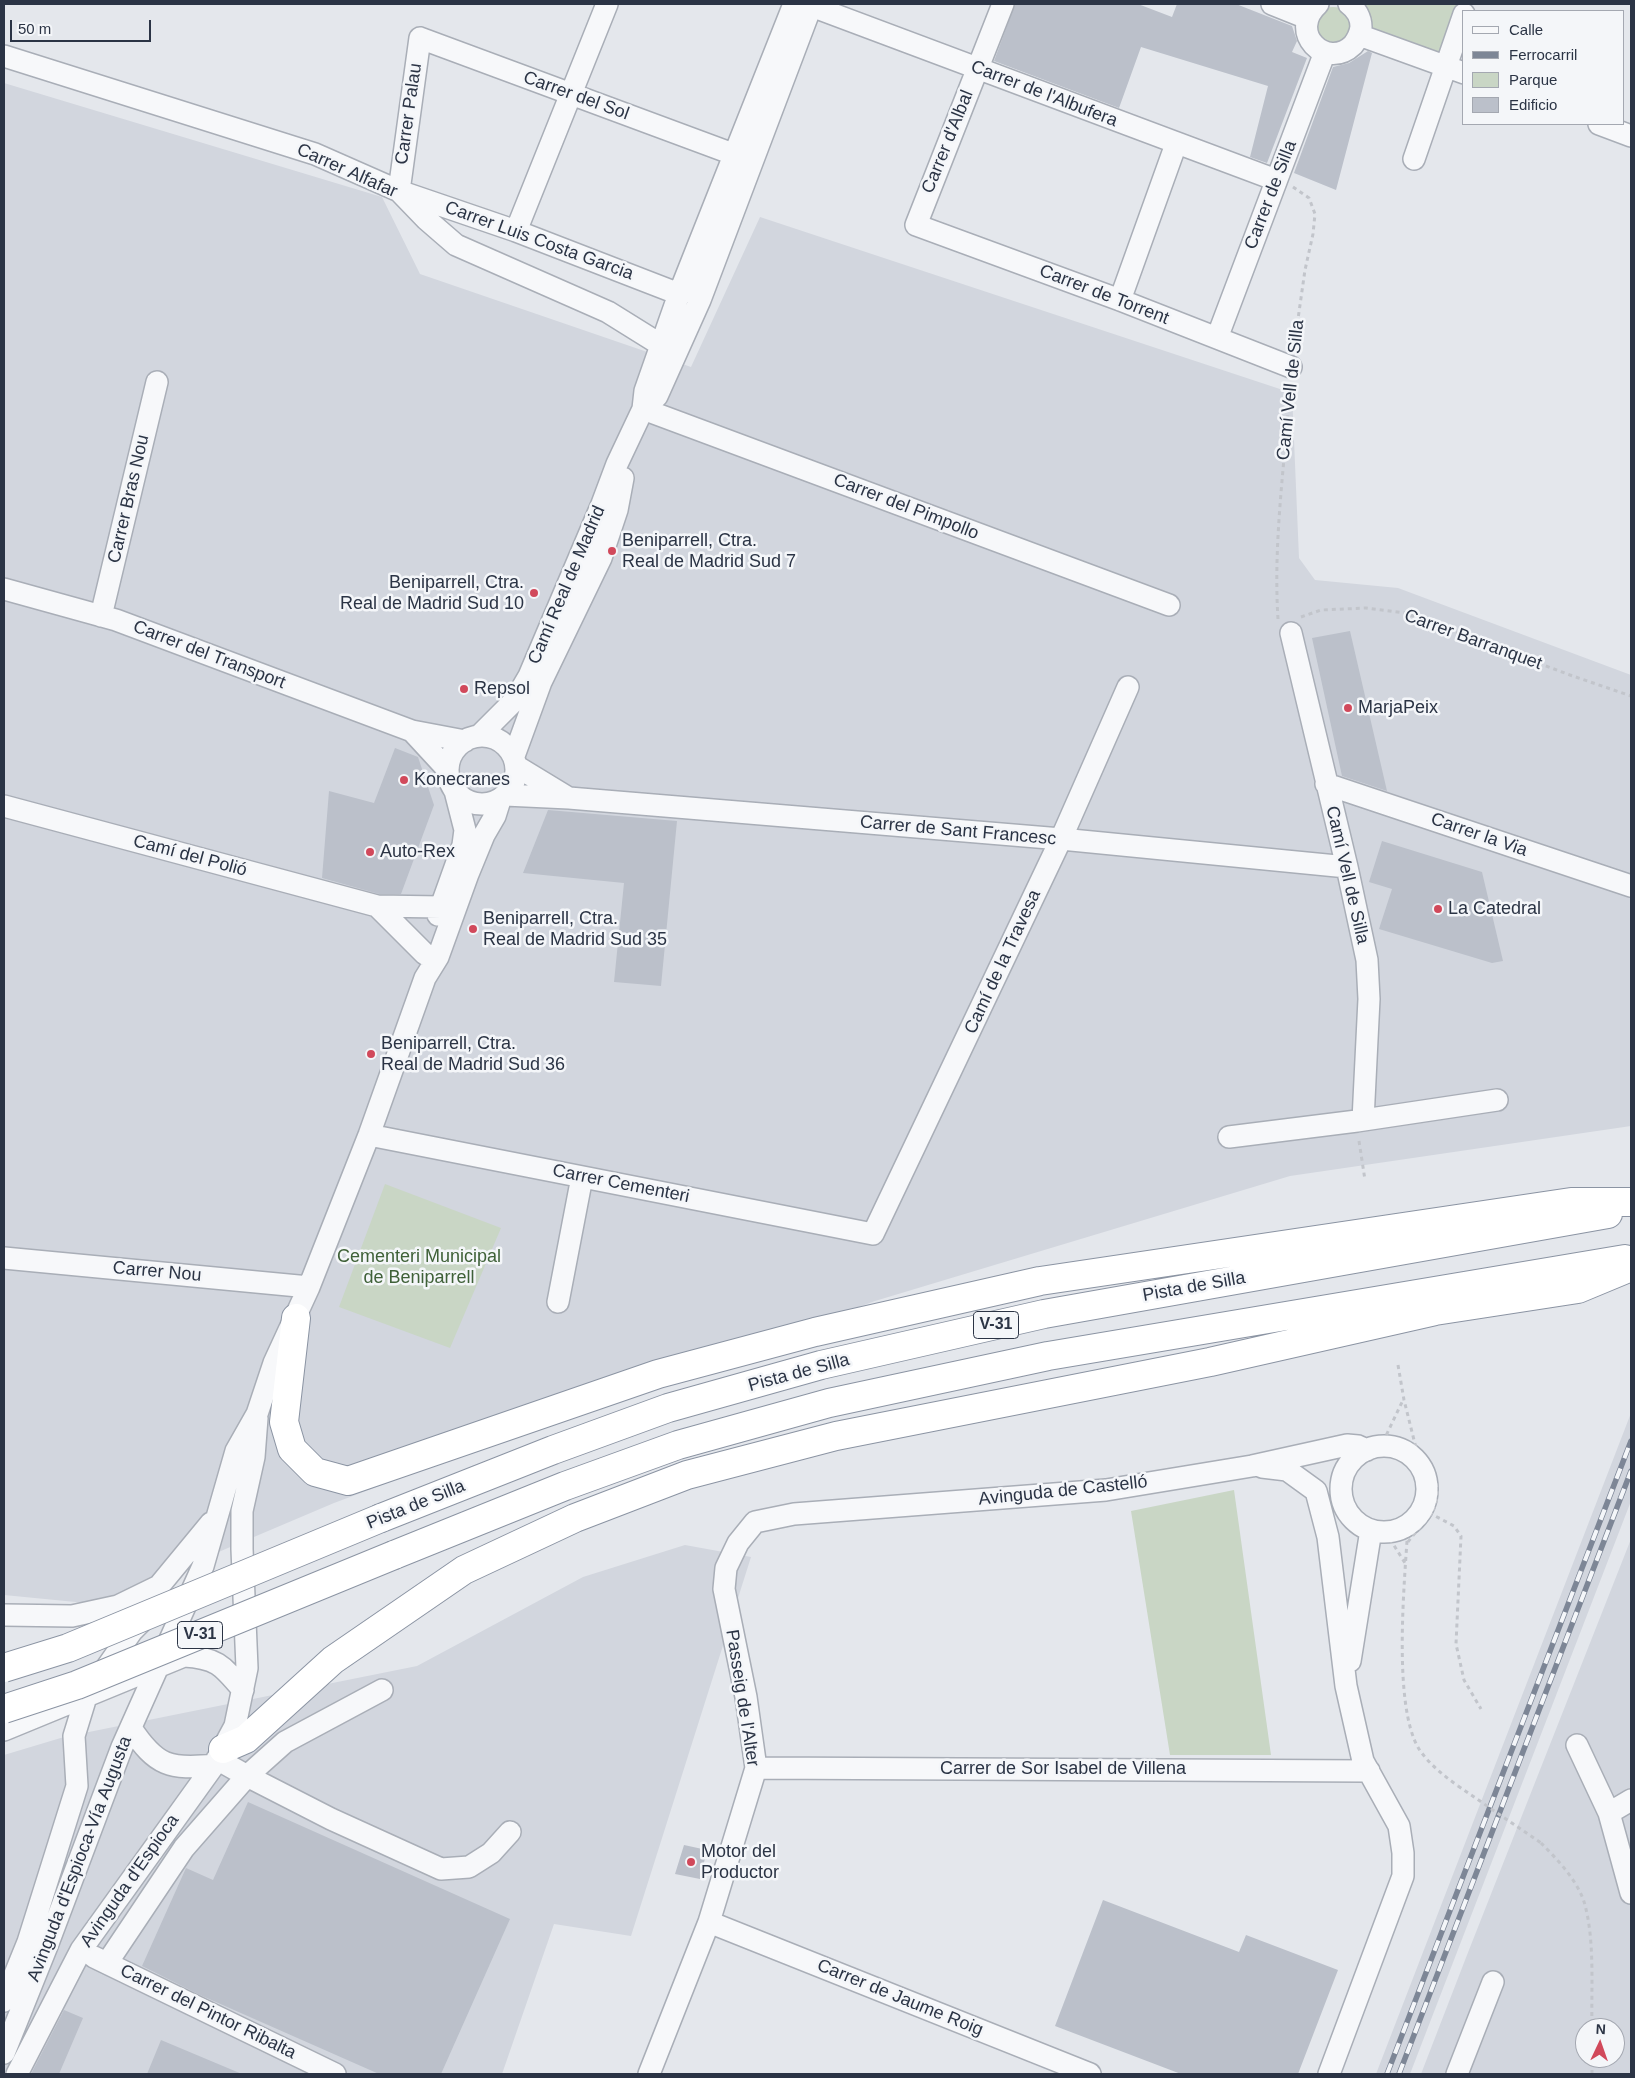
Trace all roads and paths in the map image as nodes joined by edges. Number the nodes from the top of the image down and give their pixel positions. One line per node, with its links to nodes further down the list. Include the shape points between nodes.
1 (607, 4): 14 (street)
2 (806, 4): 12 (street, Carrer de l'Albufera); 18 (street); 21 (street)
3 (1003, 4): 12 (street, Carrer d'Albal)
4 (1272, 4): 6 (street)
5 (1348, 4): 8 (street, via 1360,19)
6 (1312, 11): 10 (street, via 1307,34)
7 (1462, 25): 13 (street)
8 (1359, 35): 10 (street, via 1349,48 1333,54); 13 (street)
9 (420, 38): 14 (street, Carrer del Sol); 22 (street, Carrer Palau)
10 (1324, 52): 20 (street, Carrer de Silla)
11 (4, 56): 22 (street, Carrer Alfafar, via 315,154)
12 (977, 69): 17 (street, Carrer de l'Albufera); 23 (street, Carrer d'Albal)
13 (1455, 70): 19 (street)
14 (571, 94): 18 (street, Carrer del Sol); 24 (street)
15 (1602, 125): 16 (street)
16 (1631, 136)
17 (1176, 144): 20 (street, Carrer de l'Albufera); 27 (street)
18 (733, 154): 21 (street, via 739,159); 26 (street)
19 (1414, 159)
20 (1276, 180): 28 (street, Carrer de Silla); 30 (path, Camí Vell de Silla, via 1308,198 1315,214)
21 (742, 188): 25 (street)
22 (398, 191): 24 (street, Carrer Luis Costa Garcia); 29 (street, Carrer Alfafar, via 426,220 456,244 608,312)
23 (916, 225): 27 (street, Carrer de Torrent)
24 (516, 231): 26 (street, Carrer Luis Costa Garcia)
25 (714, 260): 26 (street, via 699,272 693,289); 29 (street)
26 (679, 294): 29 (street)
27 (1120, 300): 28 (street, Carrer de Torrent)
28 (1217, 338): 30 (street, Carrer de Torrent)
29 (670, 348): 32 (street, Camí Real de Madrid)
30 (1291, 368): 37 (path, Camí Vell de Silla, via 1276,598)
31 (157, 382): 36 (street, Carrer Bras Nou)
32 (650, 402): 33 (street, Camí Real de Madrid); 35 (street, Carrer del Pimpollo)
33 (625, 450): 41 (street, Camí Real de Madrid, via 529,676 515,700); 42 (street, Camí Real de Madrid, via 617,510 601,558 541,682)
34 (4, 589): 36 (street, Carrer del Transport)
35 (1169, 605)
36 (101, 616): 40 (street, Carrer del Transport)
37 (1284, 627): 39 (path, Carrer Barranquet, via 1297,618 1321,610 1366,608 1405,613); 44 (street, Camí Vell de Silla)
38 (1128, 687): 49 (street, Camí de la Travesa)
39 (1631, 696)
40 (412, 731): 41 (street, Carrer del Transport); 43 (street, Carrer del Transport)
41 (472, 738): 42 (street, via 500,740); 43 (street, via 453,753)
42 (515, 761): 46 (street, via 514,782); 47 (street, Carrer de Sant Francesc)
43 (448, 770): 45 (street)
44 (1326, 784): 50 (street, Camí Vell de Silla); 51 (street, Carrer la Via)
45 (455, 791): 46 (street, via 462,798 481,804); 53 (street, via 465,830 463,845)
46 (503, 797): 47 (street, Carrer de Sant Francesc); 55 (street, via 484,835 438,957)
47 (569, 798): 49 (street, Carrer de Sant Francesc)
48 (4, 806): 52 (street, Camí del Polió)
49 (1061, 839): 50 (street, Carrer de Sant Francesc); 65 (street, Camí de la Travesa)
50 (1347, 866): 57 (street, Camí Vell de Silla, via 1368,979)
51 (1631, 886)
52 (377, 906): 53 (street, Camí del Polió); 54 (street)
53 (441, 907): 54 (street)
54 (424, 954): 55 (street)
55 (425, 978): 58 (street)
56 (1497, 1100): 57 (street)
57 (1363, 1120): 59 (street)
58 (369, 1135): 61 (street, Carrer Cementeri); 69 (street)
59 (1229, 1137)
60 (1360, 1147): 62 (path)
61 (582, 1176): 65 (street, Carrer Cementeri); 70 (street)
62 (1364, 1180)
63 (1631, 1202): 71 (highway, via 1571,1202 1040,1281 815,1332 658,1374 348,1481 315,1472 292,1449 284,1422)
64 (1631, 1209): 89 (highway, Pista de Silla / V-31, bridge, via 1044,1314 821,1365 668,1408 381,1518 68,1648)
65 (873, 1234)
66 (4, 1258): 69 (street, Carrer Nou)
67 (1631, 1258): 94 (highway, Pista de Silla / V-31, bridge, via 1048,1356 829,1403 678,1445 565,1486 77,1684)
68 (1631, 1267): 99 (highway, via 1578,1289 1435,1311 1210,1362 836,1436 687,1475 575,1518 464,1570 333,1660 246,1739)
69 (309, 1287): 71 (street)
70 (558, 1302)
71 (296, 1318): 74 (street, via 274,1363)
72 (1398, 1365): 73 (path)
73 (1404, 1400): 75 (path); 76 (path)
74 (257, 1414): 80 (street, via 236,1451); 91 (street, via 254,1457 242,1511 247,1668)
75 (1374, 1448): 76 (street, via 1396,1448); 77 (street, Avinguda de Castelló, via 1347,1445); 79 (street, via 1357,1456 1343,1477 1341,1489)
76 (1418, 1456): 78 (street, via 1426,1477); 78 (path, via 1432,1470 1436,1482 1436,1497)
77 (1252, 1466): 81 (street, Avinguda de Castelló, via 1106,1490 794,1514); 84 (street, via 1287,1470 1316,1491)
78 (1427, 1511): 83 (path); 83 (street, via 1419,1516); 95 (path, via 1454,1526 1461,1536 1456,1644 1464,1680)
79 (1348, 1513): 82 (street, via 1362,1526); 84 (street)
80 (216, 1518): 86 (street); 87 (street, via 159,1586 118,1606 72,1616)
81 (755, 1522): 100 (street, Passeig de l'Alter, via 738,1543 726,1568 724,1589 746,1697)
82 (1378, 1531): 83 (street, via 1397,1530); 85 (path); 90 (street)
83 (1408, 1534): 85 (path)
84 (1328, 1538): 90 (street)
85 (1406, 1564): 114 (path, bridge, via 1403,1670 1408,1721 1419,1748 1439,1772 1541,1843 1564,1866 1584,1904 1590,1946)
86 (203, 1566): 88 (street); 93 (street, via 132,1630)
87 (4, 1615)
88 (157, 1666): 91 (street, via 184,1656 206,1658 224,1668); 93 (street); 96 (street, Avinguda d'Espioca-Vía Augusta)
89 (4, 1668)
90 (1346, 1686): 101 (street, via 1363,1761)
91 (243, 1690): 99 (street, Avinguda d'Espioca, via 235,1726)
92 (382, 1690): 102 (street, via 285,1742)
93 (86, 1697): 97 (street); 111 (street, via 74,1736 77,1786)
94 (4, 1709)
95 (1481, 1709)
96 (130, 1728): 99 (street, via 155,1758 171,1766 191,1768); 108 (street, Avinguda d'Espioca-Vía Augusta)
97 (4, 1730)
98 (1577, 1745): 104 (street)
99 (218, 1757): 102 (street); 109 (street, Avinguda d'Espioca)
100 (756, 1768): 101 (street, Carrer de Sor Isabel de Villena); 107 (street, Passeig de l'Alter)
101 (1369, 1771): 120 (street, via 1399,1826 1403,1876)
102 (247, 1776): 105 (street, via 441,1869 469,1867); 110 (street, via 184,1848)
103 (1631, 1800): 104 (street)
104 (1609, 1812): 106 (street)
105 (510, 1832)
106 (1631, 1893)
107 (709, 1922): 118 (street, Passeig de l'Alter); 119 (street, Carrer de Jaume Roig)
108 (47, 1946): 111 (street); 115 (street, Avinguda d'Espioca-Vía Augusta)
109 (81, 1950): 110 (street, Carrer del Pintor Ribalta); 116 (street, Avinguda d'Espioca)
110 (107, 1963): 117 (street, Carrer del Pintor Ribalta)
111 (18, 1968): 113 (street)
112 (1493, 1982): 121 (street)
113 (4, 2001)
114 (1592, 2018)
115 (4, 2053)
116 (17, 2074)
117 (334, 2074)
118 (648, 2074)
119 (1090, 2074)
120 (1329, 2074)
121 (1457, 2074)

